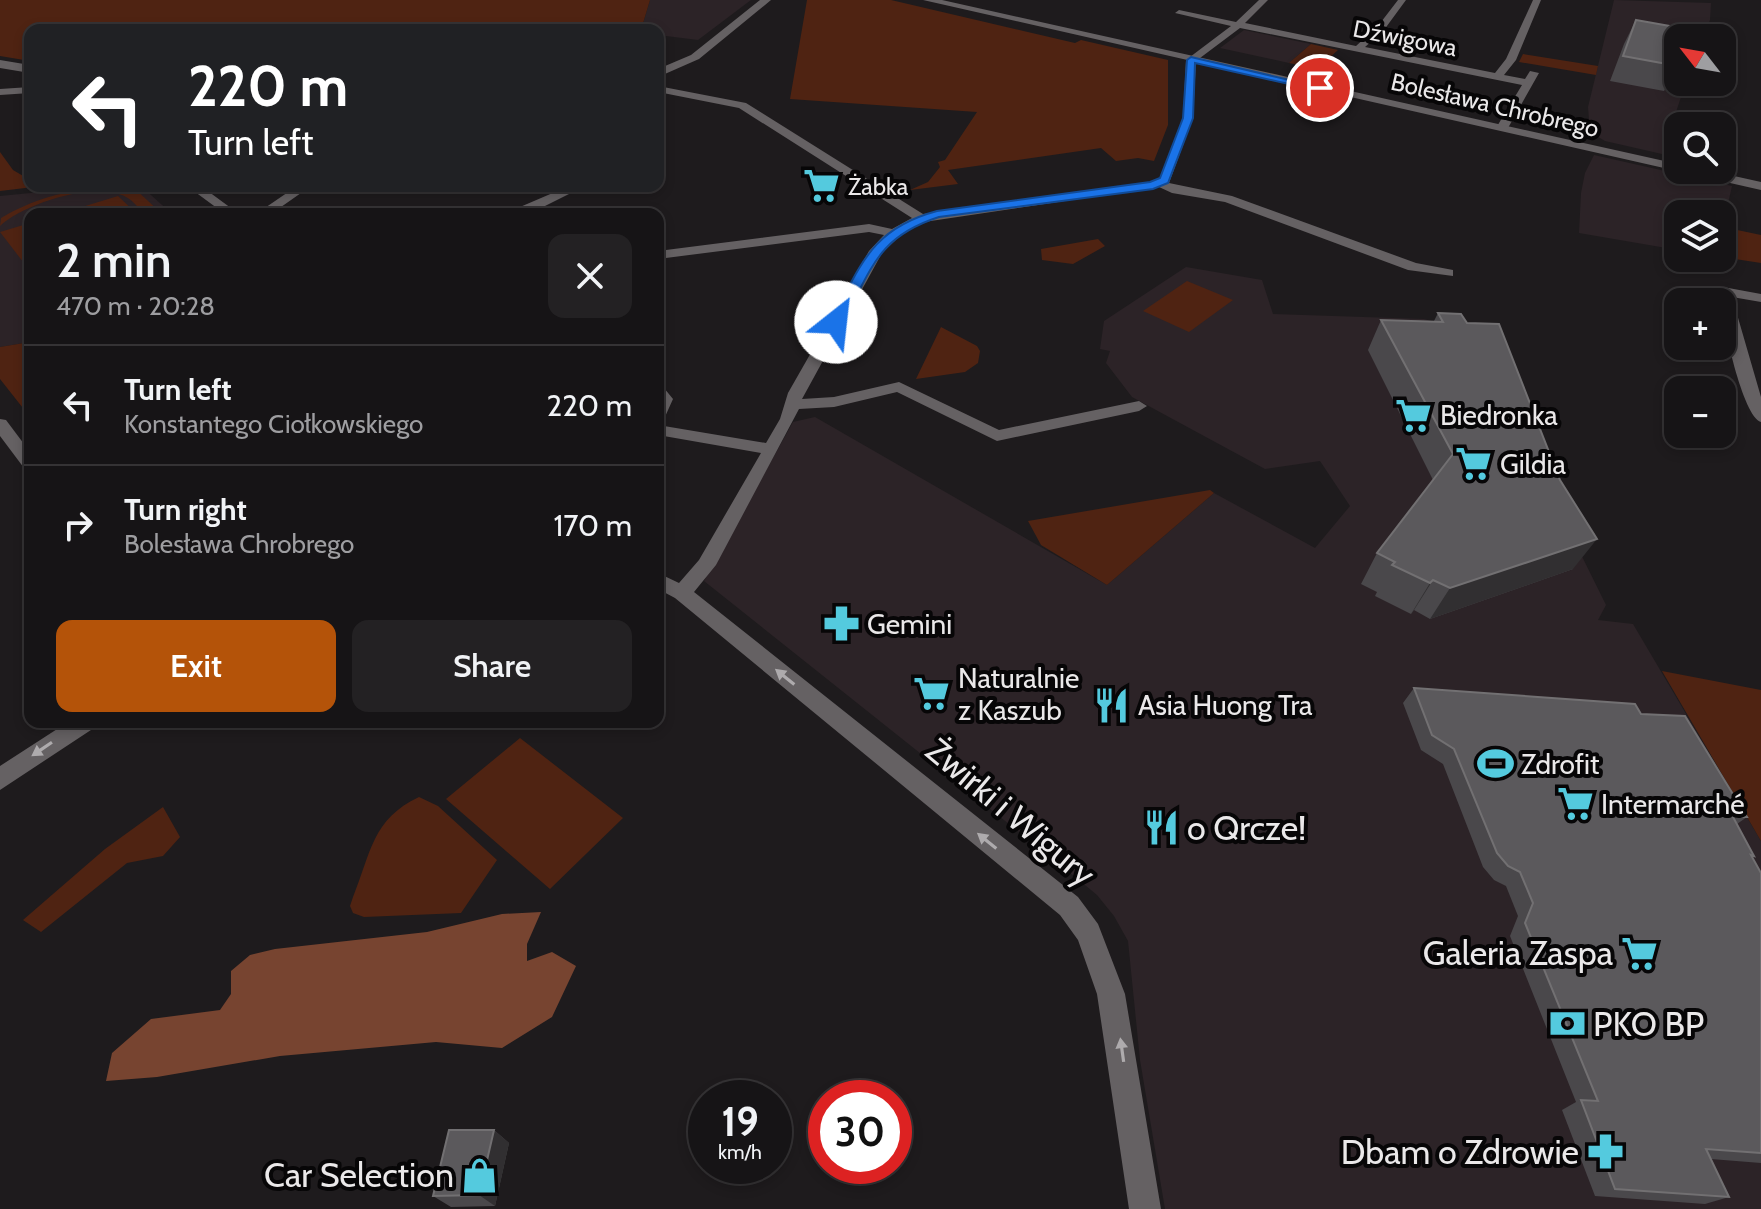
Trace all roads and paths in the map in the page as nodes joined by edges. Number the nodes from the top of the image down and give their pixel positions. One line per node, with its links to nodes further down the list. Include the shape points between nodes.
1 (766, 0): 13 (street, via 695,57)
2 (928, 0): 9 (street, Bolesława Chrobrego)
3 (1264, 0): 7 (street)
4 (1402, 0): 8 (street)
5 (1537, 0): 11 (street)
6 (1179, 13): 7 (street, Dźwigowa)
7 (1238, 25): 8 (street, Dźwigowa); 9 (street)
8 (1358, 49): 14 (street, Dźwigowa)
9 (1191, 60): 19 (street, Bolesława Chrobrego); 22 (street, via 1188,118)
10 (0, 64): 12 (street)
11 (1506, 67): 14 (street); 15 (street, via 1534,74)
12 (24, 68)
13 (664, 70)
14 (1497, 77): 15 (street, Dźwigowa)
15 (1528, 83): 19 (street)
16 (24, 90): 18 (street)
17 (664, 90): 30 (street, via 742,105)
18 (0, 92)
19 (1502, 128): 20 (street, Bolesława Chrobrego)
20 (1664, 165)
21 (1736, 181): 23 (street)
22 (1160, 183): 30 (street); 33 (street, via 1228,199 1413,267)
23 (1761, 186)
24 (202, 192): 27 (street)
25 (296, 192): 28 (street)
26 (565, 192): 29 (street)
27 (224, 208)
28 (271, 208)
29 (529, 208)
30 (921, 218): 31 (street)
31 (893, 233): 32 (street, via 869,228); 35 (street, via 876,251)
32 (664, 254)
33 (1448, 273)
34 (1761, 298): 37 (street, via 1723,291)
35 (792, 405): 36 (street, via 834,402 899,387 997,436); 40 (street)
36 (1139, 406)
37 (1761, 417)
38 (0, 424): 41 (street)
39 (664, 431): 40 (street)
40 (771, 449): 43 (street, via 706,565)
41 (24, 456)
42 (664, 583): 43 (street, Żwirki i Wigury)
43 (682, 593): 46 (street, Żwirki i Wigury, one-way to 43, via 1111,994 1078,916)
44 (76, 728): 45 (street, one-way to 45)
45 (0, 780)
46 (1145, 1209)

